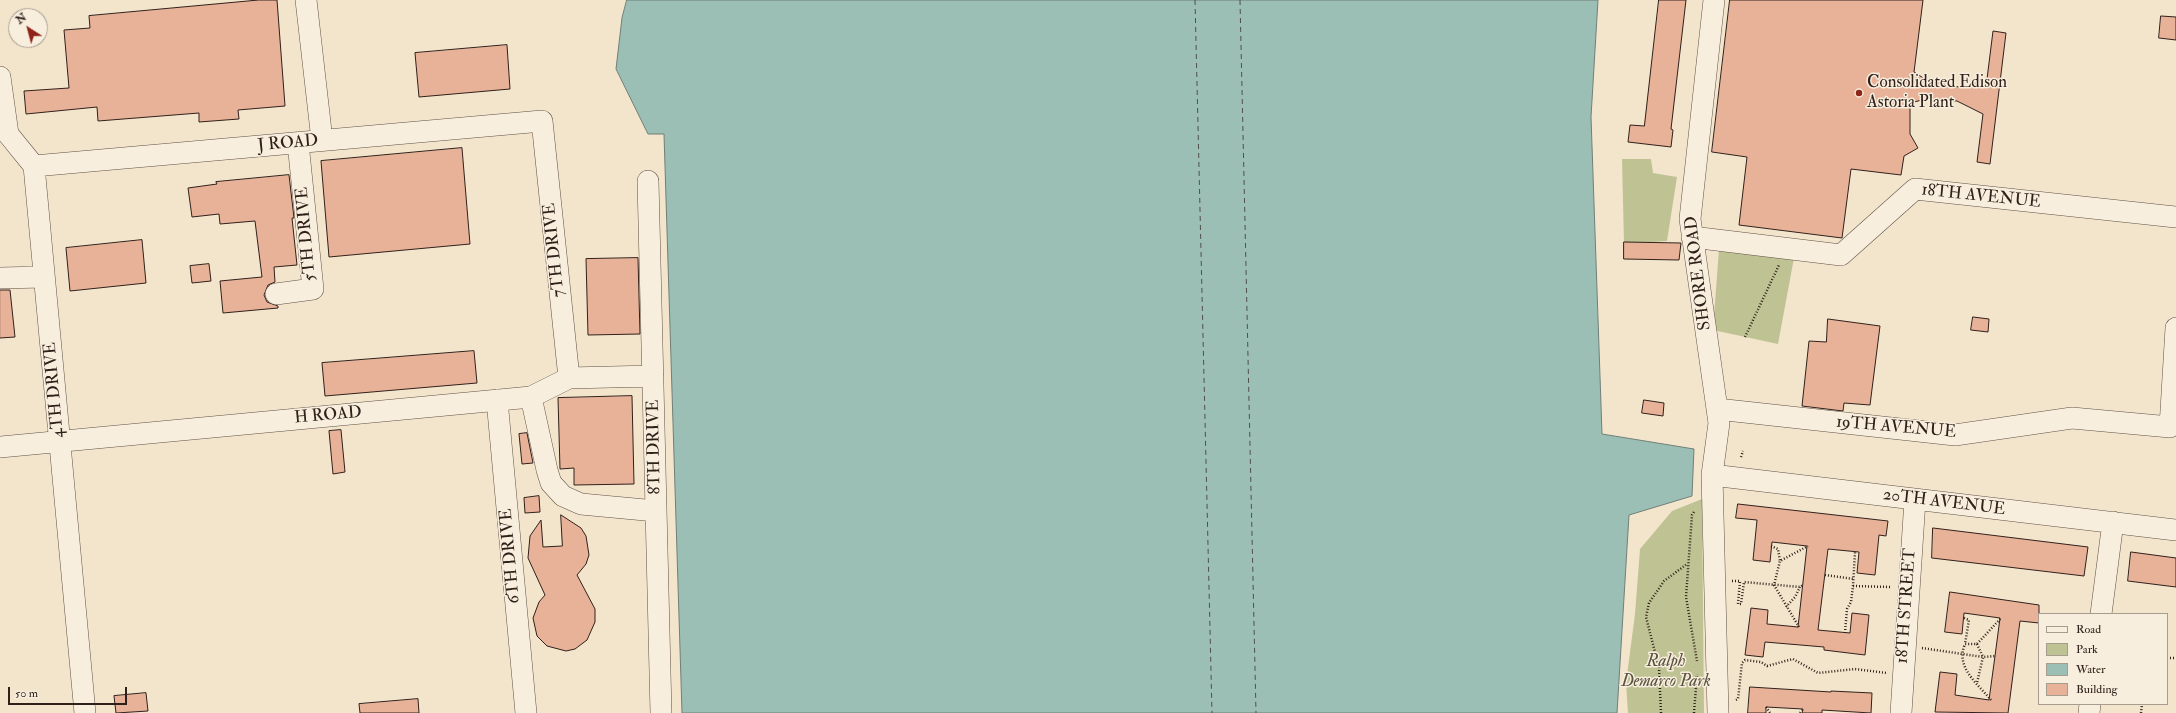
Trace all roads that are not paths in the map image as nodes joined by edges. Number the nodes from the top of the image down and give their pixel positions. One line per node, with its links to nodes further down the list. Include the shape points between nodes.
1 (306, 0): 5 (street)
2 (1714, 0): 10 (street, SHORE ROAD, via 1690,219)
3 (0, 77): 7 (street, via 8,134)
4 (542, 121): 5 (street, J ROAD); 16 (street, 7TH DRIVE)
5 (322, 140): 6 (street, J ROAD)
6 (298, 143): 7 (street, J ROAD); 13 (street, 5TH DRIVE, via 313,289)
7 (34, 166): 11 (street, 4TH DRIVE)
8 (648, 181): 15 (street, 8TH DRIVE)
9 (2176, 217): 10 (street, 18TH AVENUE, via 1915,188 1841,255)
10 (1692, 237): 19 (street, SHORE ROAD)
11 (44, 276): 12 (street); 20 (street, 4TH DRIVE)
12 (0, 278)
13 (276, 294)
14 (2176, 328): 19 (street, 19TH AVENUE, via 2170,427 2072,418 1954,436)
15 (653, 376): 16 (street, H ROAD); 24 (street, 8TH DRIVE)
16 (569, 378): 17 (street, H ROAD)
17 (531, 396): 18 (street, H ROAD); 24 (street, via 547,470 552,483 563,496 581,504)
18 (497, 400): 20 (street, H ROAD); 30 (street, 6TH DRIVE)
19 (1717, 409): 22 (street, SHORE ROAD, via 1719,423)
20 (60, 441): 21 (street, H ROAD); 29 (street, 4TH DRIVE)
21 (0, 447)
22 (1712, 475): 23 (street, 20TH AVENUE); 28 (street, SHORE ROAD)
23 (1915, 500): 25 (street, 20TH AVENUE); 32 (street, 18TH STREET)
24 (656, 511): 31 (street, 8TH DRIVE)
25 (2113, 522): 26 (street, 20TH AVENUE); 27 (street)
26 (2176, 530)
27 (2101, 613)
28 (1726, 707)
29 (85, 713)
30 (526, 713)
31 (661, 713)
32 (1901, 713)

